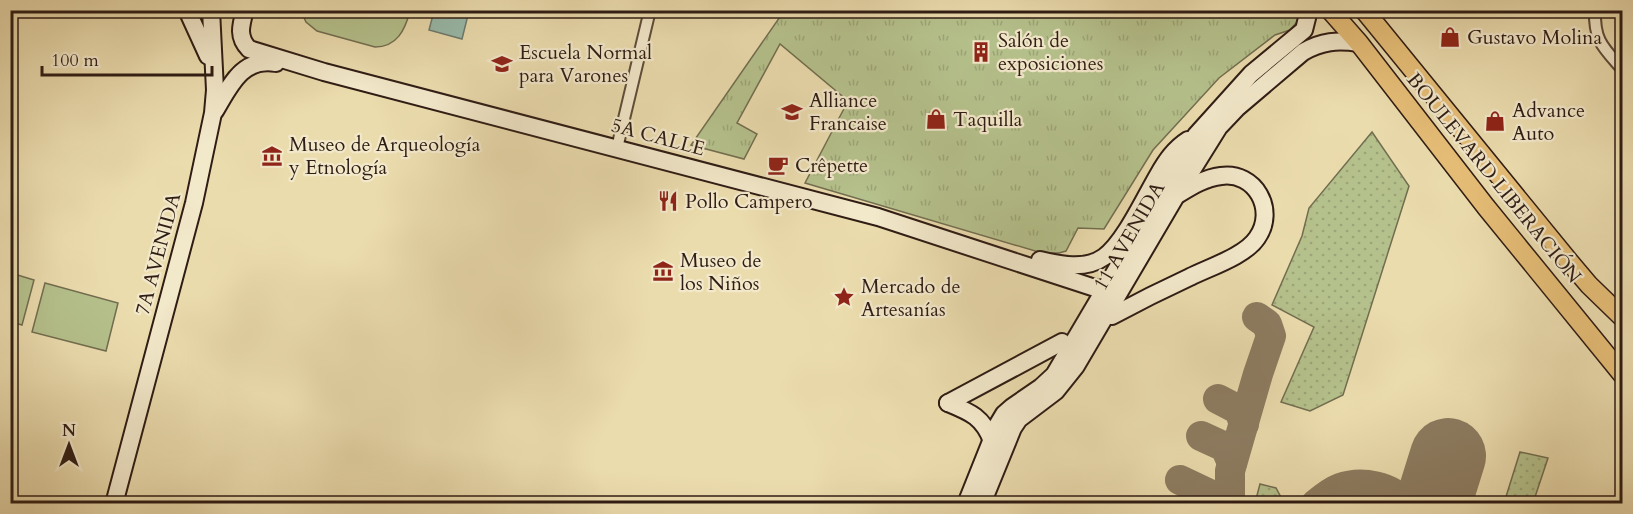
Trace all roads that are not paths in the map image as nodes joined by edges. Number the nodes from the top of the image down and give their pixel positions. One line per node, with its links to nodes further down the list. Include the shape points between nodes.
1 (188, 10): 10 (main road)
2 (211, 10): 10 (main road, 7A AVENIDA)
3 (245, 10): 12 (main road, 5A CALLE, via 240,35 249,49)
4 (650, 10): 15 (street)
5 (1309, 10): 14 (main road, 11 AVENIDA, via 1304,30 1251,74)
6 (1330, 10): 9 (highway, BOULEVARD LIBERACIÓN)
7 (1364, 10): 22 (highway, BOULEVARD LIBERACIÓN, via 1567,259)
8 (1595, 10): 11 (street, via 1595,31)
9 (1359, 44): 16 (main road, 11 AVENIDA, via 1327,42 1314,45 1295,58 1220,127); 24 (highway, BOULEVARD LIBERACIÓN)
10 (213, 68): 13 (main road, 7A AVENIDA)
11 (1623, 69)
12 (324, 72): 13 (main road, via 270,62 254,63 232,83); 15 (main road, 5A CALLE)
13 (213, 113): 26 (main road, 7A AVENIDA, via 194,203)
14 (1196, 135): 17 (main road, via 1178,146 1167,159 1112,249 1103,258 1089,263 1056,264 916,223); 25 (main road, 11 AVENIDA, via 1054,375 1004,414)
15 (617, 148): 17 (main road, 5A CALLE)
16 (1176, 196): 18 (main road, via 1209,178 1237,177 1250,182 1259,192 1265,216 1257,239 1248,248); 28 (main road, 11 AVENIDA, via 1076,366 1056,391 1013,428)
17 (878, 218): 19 (main road, 5A CALLE)
18 (1170, 287): 20 (main road); 21 (main road)
19 (1095, 288)
20 (1128, 292)
21 (1112, 316)
22 (1623, 317)
23 (1062, 342): 25 (main road, via 948,403 977,417 987,427)
24 (1623, 374)
25 (992, 441): 27 (main road, 11 AVENIDA)
26 (114, 504)
27 (966, 504)
28 (982, 504)

